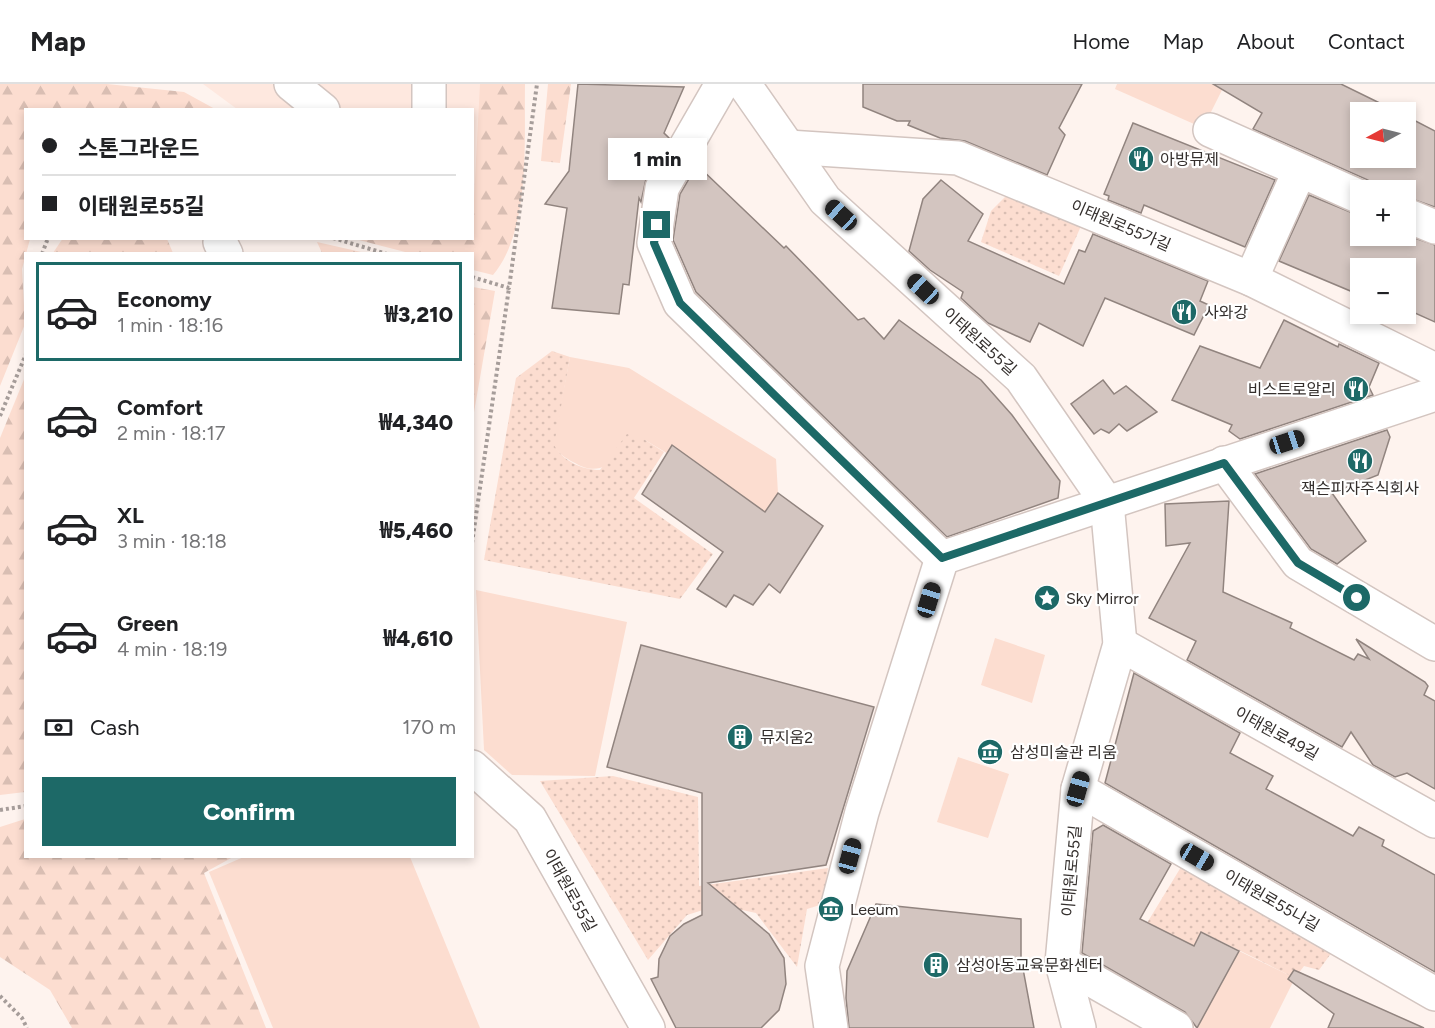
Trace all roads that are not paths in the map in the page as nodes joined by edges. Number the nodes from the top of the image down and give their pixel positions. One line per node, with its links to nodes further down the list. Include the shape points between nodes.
1 (291, 84): 5 (street)
2 (429, 84): 6 (street)
3 (722, 84): 18 (street, via 662,188 654,243 680,303)
4 (744, 84): 8 (street, 이태원로55길)
5 (321, 108)
6 (429, 108)
7 (1210, 130): 9 (street)
8 (788, 147): 13 (street, 이태원로55가길, via 957,158); 17 (street, 이태원로55길, via 825,200 1021,378)
9 (1299, 172): 10 (street); 13 (street)
10 (1350, 193)
11 (1416, 219): 12 (street)
12 (1435, 227)
13 (1251, 279): 14 (street, 이태원로55가길)
14 (1435, 370)
15 (1435, 394): 16 (street)
16 (1224, 463): 17 (street); 20 (street, via 1298,563)
17 (1107, 503): 18 (street); 19 (street, 이태원로55길)
18 (942, 558): 27 (street, via 862,812 822,966)
19 (1120, 644): 22 (street, 이태원로55길); 23 (street, 이태원로49길)
20 (1435, 644)
21 (474, 769): 26 (street, 이태원로55길, via 530,819)
22 (1078, 789): 24 (street, 이태원로55길); 25 (street, 이태원로55나길)
23 (1435, 821)
24 (1062, 963): 28 (street, 이태원로55길); 29 (street)
25 (1435, 994)
26 (648, 1028)
27 (831, 1028)
28 (1079, 1028)
29 (1176, 1028)

